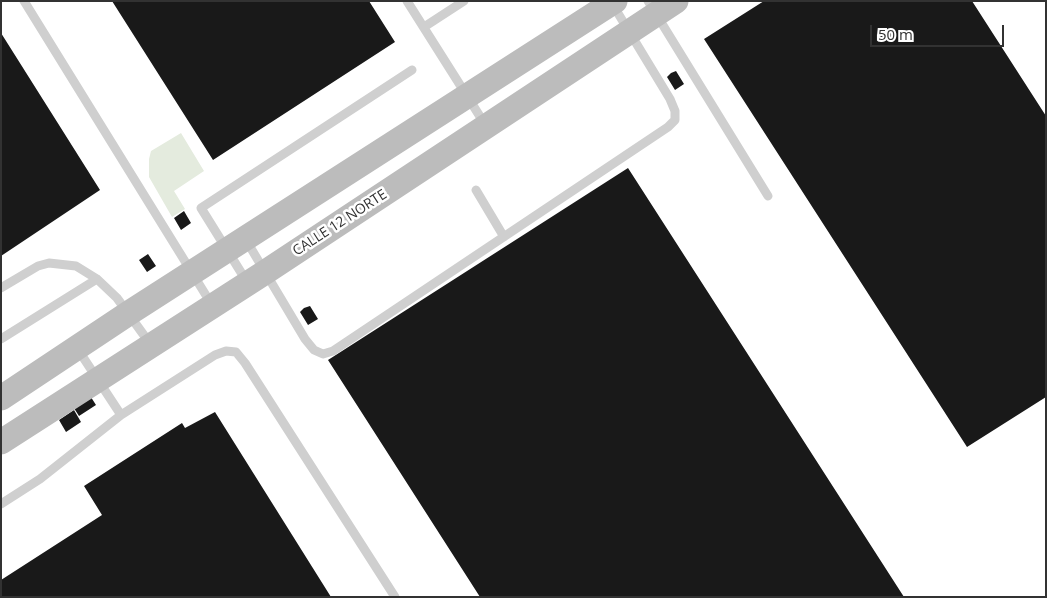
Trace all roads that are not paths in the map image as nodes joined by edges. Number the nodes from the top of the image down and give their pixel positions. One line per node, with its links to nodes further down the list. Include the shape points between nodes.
1 (24, 1): 15 (lane)
2 (408, 1): 6 (lane)
3 (464, 1): 6 (lane)
4 (613, 2): 7 (lane); 9 (main road)
5 (660, 6): 7 (main road, CALLE 12 NORTE); 12 (lane)
6 (424, 27): 9 (lane)
7 (630, 32): 10 (main road, CALLE 12 NORTE); 13 (lane, via 670,99 675,120)
8 (412, 70): 14 (lane, via 200,208)
9 (468, 96): 10 (lane); 14 (main road)
10 (487, 126): 16 (main road, CALLE 12 NORTE)
11 (476, 190): 13 (lane)
12 (768, 196)
13 (504, 237): 16 (lane, via 333,352 323,354 314,350)
14 (237, 245): 15 (main road); 16 (lane); 16 (lane)
15 (192, 274): 19 (lane); 20 (main road)
16 (256, 278): 19 (main road, CALLE 12 NORTE)
17 (97, 279): 18 (lane, via 76,266 49,263); 20 (lane); 21 (lane)
18 (1, 288)
19 (212, 306): 22 (main road, CALLE 12 NORTE)
20 (129, 314): 22 (lane); 23 (main road)
21 (1, 339)
22 (151, 345): 24 (main road, CALLE 12 NORTE)
23 (77, 348): 24 (lane); 25 (main road)
24 (98, 379): 26 (lane); 27 (main road, CALLE 12 NORTE)
25 (1, 398)
26 (121, 415): 28 (lane, via 40,479); 29 (lane, via 215,355 236,352)
27 (1, 442)
28 (1, 504)
29 (395, 597)

